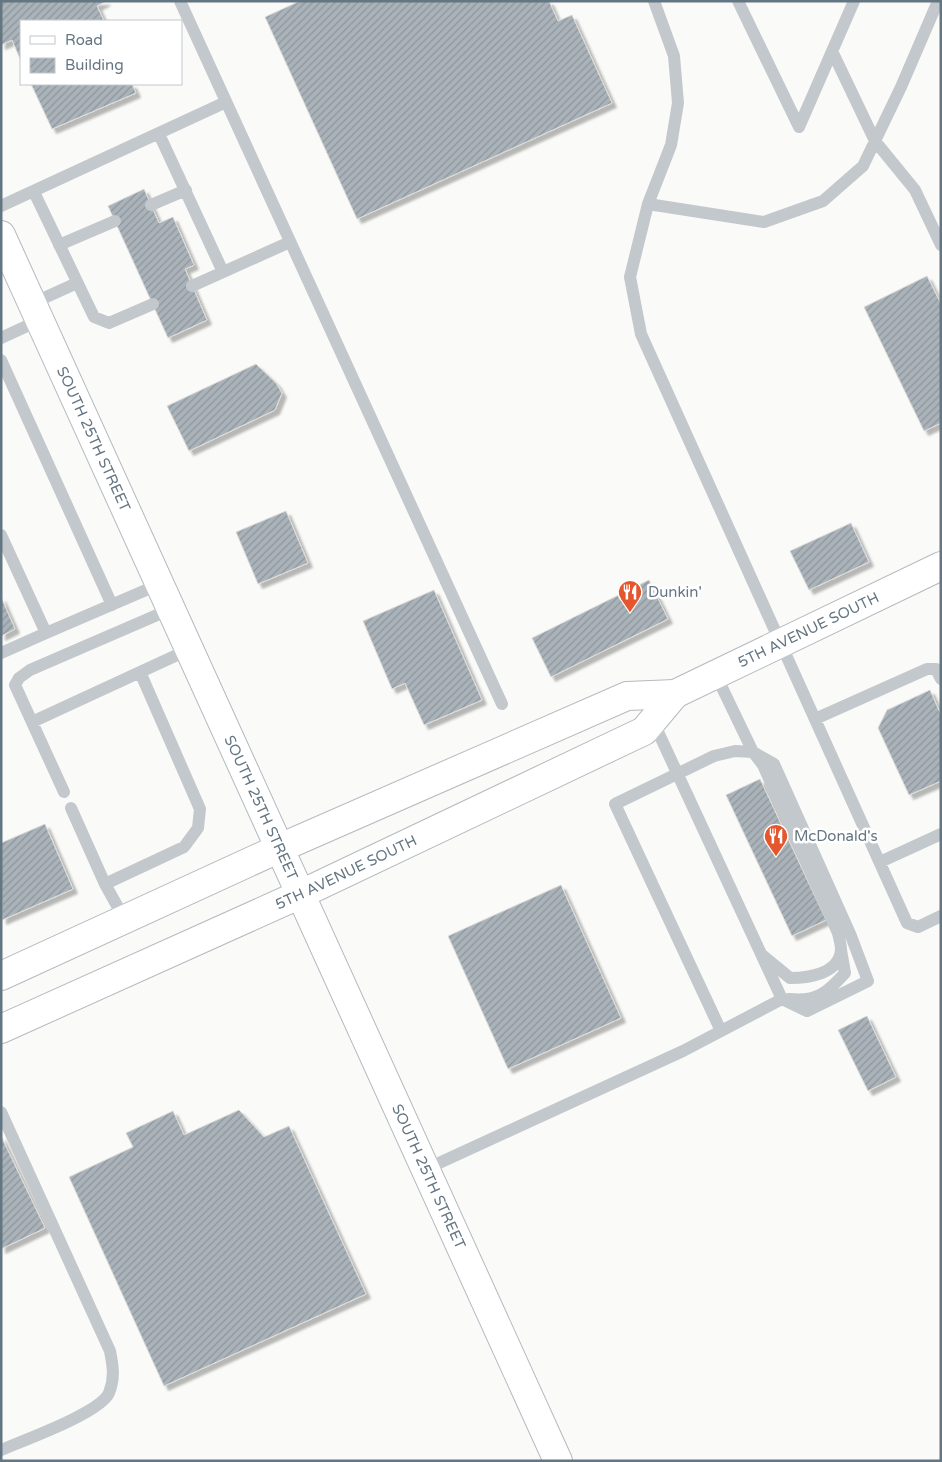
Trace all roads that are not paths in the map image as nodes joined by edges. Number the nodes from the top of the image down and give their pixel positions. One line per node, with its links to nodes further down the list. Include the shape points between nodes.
1 (180, 1): 7 (lane)
2 (654, 1): 12 (lane, via 674,56 678,102 672,145)
3 (738, 1): 6 (lane, via 799,127)
4 (854, 1): 6 (lane)
5 (938, 1): 9 (lane)
6 (833, 52): 9 (lane)
7 (226, 102): 8 (lane); 17 (lane)
8 (159, 134): 10 (lane); 11 (lane)
9 (875, 141): 12 (lane, via 863,166 823,201 764,222); 19 (lane, via 915,190)
10 (186, 190): 13 (lane); 20 (lane)
11 (34, 192): 14 (lane); 18 (lane)
12 (648, 204): 33 (lane, via 630,277 641,334)
13 (151, 205)
14 (1, 206)
15 (115, 221): 18 (lane)
16 (1, 235): 24 (main road, SOUTH 25TH STREET)
17 (290, 242): 20 (lane); 40 (lane)
18 (59, 245): 21 (lane)
19 (941, 245)
20 (223, 272): 22 (lane)
21 (77, 283): 23 (lane, via 94,317 109,324); 24 (lane)
22 (192, 286)
23 (152, 304)
24 (36, 312): 25 (lane); 29 (main road, SOUTH 25TH STREET)
25 (1, 338)
26 (1, 360): 30 (lane)
27 (1, 535): 32 (lane)
28 (941, 566): 33 (main road, 5TH AVENUE SOUTH)
29 (160, 584): 30 (lane); 31 (main road, SOUTH 25TH STREET)
30 (112, 605): 32 (lane)
31 (171, 609): 34 (main road, SOUTH 25TH STREET); 43 (lane, via 30,670 19,678 15,685)
32 (46, 634): 35 (lane)
33 (781, 642): 37 (main road, 5TH AVENUE SOUTH); 41 (lane)
34 (190, 649): 36 (lane); 49 (main road, SOUTH 25TH STREET)
35 (1, 653)
36 (140, 672): 43 (lane); 51 (lane, via 200,809 198,828 184,847)
37 (715, 673): 39 (main road, 5TH AVENUE SOUTH); 44 (lane)
38 (941, 679): 41 (lane, via 936,670 927,669)
39 (675, 694): 42 (main road, 5TH AVENUE SOUTH); 49 (main road, 5TH AVENUE SOUTH, via 627,696)
40 (502, 704)
41 (816, 719): 50 (lane)
42 (653, 721): 45 (lane); 52 (main road, 5TH AVENUE SOUTH, via 644,731)
43 (32, 722): 46 (lane)
44 (753, 752): 45 (lane, via 735,751 714,756); 55 (lane, via 763,766 838,933); 58 (lane, via 774,764 868,981 807,1011)
45 (678, 774): 56 (lane); 60 (lane, via 616,804)
46 (64, 792)
47 (71, 808): 51 (lane)
48 (941, 834): 50 (lane)
49 (280, 848): 52 (main road, SOUTH 25TH STREET); 54 (main road, 5TH AVENUE SOUTH)
50 (880, 862): 53 (lane, via 907,923 918,927)
51 (105, 884): 54 (lane)
52 (301, 894): 59 (main road, 5TH AVENUE SOUTH); 62 (main road, SOUTH 25TH STREET)
53 (941, 916)
54 (125, 920): 57 (main road, 5TH AVENUE SOUTH)
55 (841, 950): 56 (lane, via 834,965 813,977 790,978); 58 (lane, via 844,973 829,991 806,1001)
56 (762, 955): 58 (lane)
57 (1, 976)
58 (782, 998): 60 (lane)
59 (1, 1028)
60 (722, 1031): 62 (lane)
61 (1, 1112): 63 (lane, via 110,1351 114,1375 108,1394 95,1408)
62 (426, 1169): 64 (main road, SOUTH 25TH STREET)
63 (1, 1450)
64 (558, 1461)

